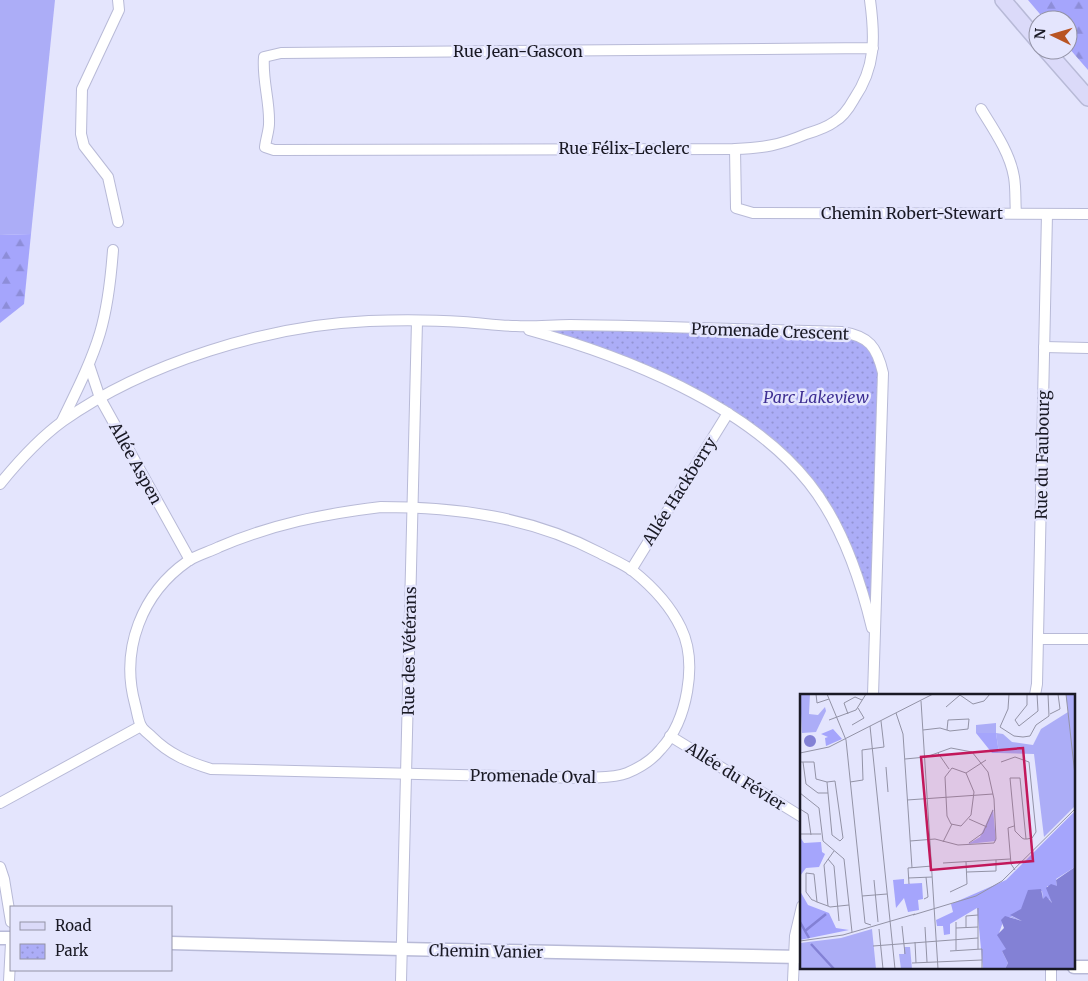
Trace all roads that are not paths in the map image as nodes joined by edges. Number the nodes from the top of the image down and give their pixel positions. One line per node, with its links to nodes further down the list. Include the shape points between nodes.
1 (118, 0): 14 (street, via 119,10 82,89 81,134 84,146 108,177)
2 (870, 0): 5 (street, Rue Félix-Leclerc)
3 (1003, 0): 4 (main road)
4 (1028, 29)
5 (873, 48): 9 (street, Rue Félix-Leclerc, via 861,89 835,122 784,143); 10 (street, Rue Jean-Gascon, via 281,53 264,57 270,125 265,147)
6 (1055, 60): 7 (main road)
7 (1088, 98)
8 (981, 110): 11 (street, via 1012,169)
9 (735, 149): 10 (street, Rue Félix-Leclerc); 11 (street, Chemin Robert-Stewart, via 736,208 753,213)
10 (274, 150)
11 (1016, 213): 12 (street, Chemin Robert-Stewart)
12 (1047, 214): 13 (street, Chemin Robert-Stewart); 18 (street, Rue du Faubourg)
13 (1088, 214)
14 (118, 222)
15 (113, 250): 20 (street, via 100,332)
16 (417, 321): 17 (street, Promenade Crescent); 21 (street, Promenade Crescent, via 322,325 241,342 174,364); 25 (street, Rue des Vétérans)
17 (517, 326): 22 (street, Promenade Crescent, via 631,365); 30 (street, Promenade Crescent, via 842,332 864,338 873,346 883,373)
18 (1044, 347): 19 (street); 28 (street, Rue du Faubourg)
19 (1088, 348)
20 (89, 365): 21 (street, Allée Aspen); 23 (street)
21 (100, 398): 23 (street, Promenade Crescent); 26 (street, Allée Aspen)
22 (728, 412): 27 (street, Allée Hackberry); 30 (street, Promenade Crescent, via 775,448 810,484 840,534)
23 (62, 422): 24 (street, Promenade Crescent)
24 (0, 484)
25 (412, 507): 26 (street, Promenade Oval, via 346,512 267,528); 27 (street, Promenade Oval, via 487,514 524,522 560,534); 35 (street, Rue des Vétérans)
26 (190, 560): 33 (street, Promenade Oval, via 166,579 148,602 136,628 130,661 132,693)
27 (631, 570): 34 (street, Promenade Oval, via 669,606 682,630 688,654 689,680 684,708)
28 (1038, 639): 29 (street); 32 (street, Rue du Faubourg)
29 (1088, 639)
30 (876, 641): 31 (street, Promenade Crescent)
31 (873, 694)
32 (1035, 694)
33 (141, 726): 35 (street, Promenade Oval, via 161,746 184,760 211,769); 36 (street)
34 (670, 736): 35 (street, Promenade Oval, via 661,750 642,764 626,773 609,776); 37 (street, Allée du Févier)
35 (407, 774): 42 (street, Rue des Vétérans)
36 (0, 803)
37 (800, 816)
38 (0, 867): 40 (street)
39 (800, 915): 43 (street, via 795,936)
40 (10, 916)
41 (172, 943): 42 (street, Chemin Vanier)
42 (402, 949): 43 (street, Chemin Vanier); 47 (street, Rue des Vétérans)
43 (798, 957): 48 (street)
44 (10, 962): 46 (street)
45 (1051, 968): 49 (street)
46 (9, 981)
47 (401, 981)
48 (793, 981)
49 (1051, 981)

